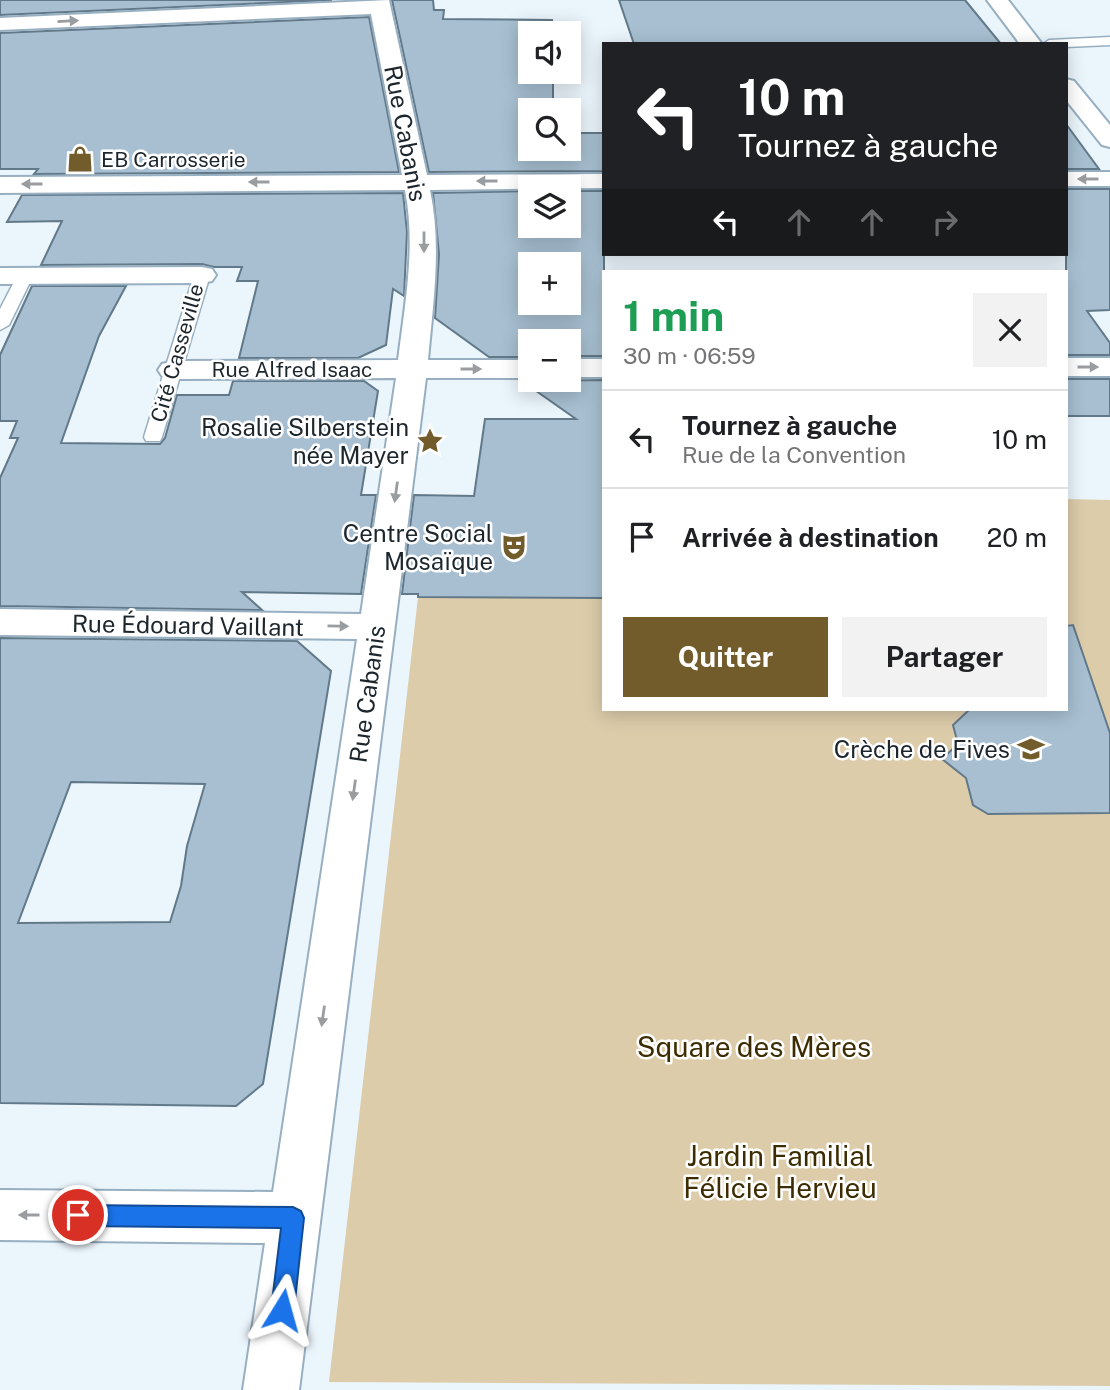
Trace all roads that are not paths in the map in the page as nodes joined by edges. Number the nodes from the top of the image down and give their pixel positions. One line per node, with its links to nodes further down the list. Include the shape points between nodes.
1 (997, 0): 4 (street)
2 (379, 3): 3 (street, one-way to 2); 11 (street, Rue Cabanis)
3 (0, 23)
4 (1029, 42)
5 (1068, 44): 6 (lane)
6 (1108, 44)
7 (1068, 88): 8 (street)
8 (1110, 140)
9 (1068, 179): 10 (street, one-way to 9)
10 (1110, 179)
11 (415, 181): 12 (street, one-way to 11); 13 (street, one-way to 13); 21 (street, Rue Cabanis, one-way to 21, via 424,252)
12 (602, 181)
13 (0, 184)
14 (202, 275): 15 (street, Cité Casseville); 23 (lane, Cité Casseville)
15 (12, 276): 16 (lane, Cité Casseville)
16 (0, 325)
17 (1068, 367): 18 (street, one-way to 18)
18 (1110, 367)
19 (581, 368): 20 (street)
20 (602, 368)
21 (412, 369): 22 (street, Rue Alfred Isaac, one-way to 22); 23 (street, Rue Alfred Isaac); 26 (street, Rue Cabanis, one-way to 26)
22 (518, 369)
23 (173, 370): 24 (lane, Cité Casseville)
24 (153, 436)
25 (0, 622): 26 (street, Rue Édouard Vaillant, one-way to 26)
26 (376, 627): 28 (street, Rue Cabanis, one-way to 28)
27 (0, 1215): 28 (street, one-way to 27)
28 (293, 1218): 29 (street, Rue Cabanis)
29 (271, 1390)

